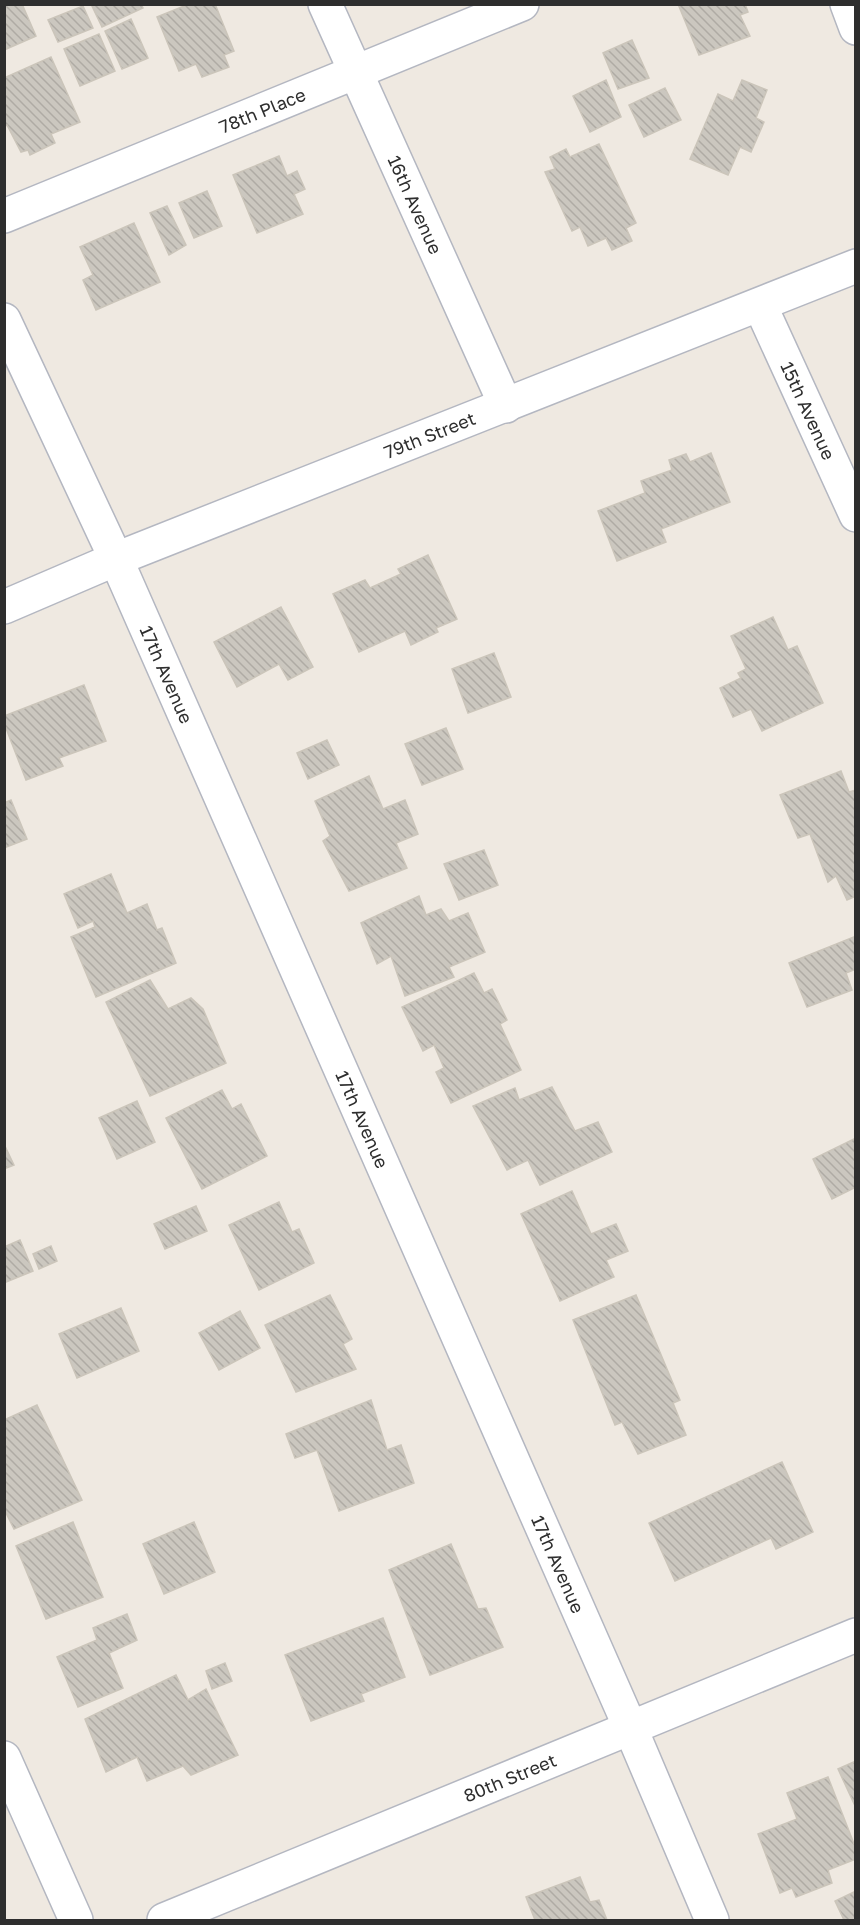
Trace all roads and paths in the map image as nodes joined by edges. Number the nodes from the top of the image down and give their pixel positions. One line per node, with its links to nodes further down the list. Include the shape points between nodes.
1 (325, 4): 5 (street, 16th Avenue)
2 (522, 4): 5 (street, 78th Place)
3 (847, 4): 4 (street)
4 (855, 28)
5 (356, 71): 6 (street, 78th Place); 10 (street, 16th Avenue)
6 (4, 216)
7 (855, 266): 8 (street, 79th Street)
8 (760, 305): 10 (street, 79th Street); 11 (street, 15th Avenue)
9 (4, 320): 12 (street, 17th Avenue)
10 (506, 406): 12 (street, 79th Street)
11 (855, 515)
12 (116, 559): 13 (street, 79th Street); 15 (street, 17th Avenue)
13 (4, 607)
14 (855, 1635): 15 (street, 80th Street)
15 (630, 1727): 18 (street, 80th Street); 19 (street, 17th Avenue)
16 (4, 1758): 17 (street)
17 (76, 1920)
18 (164, 1920)
19 (712, 1920)

